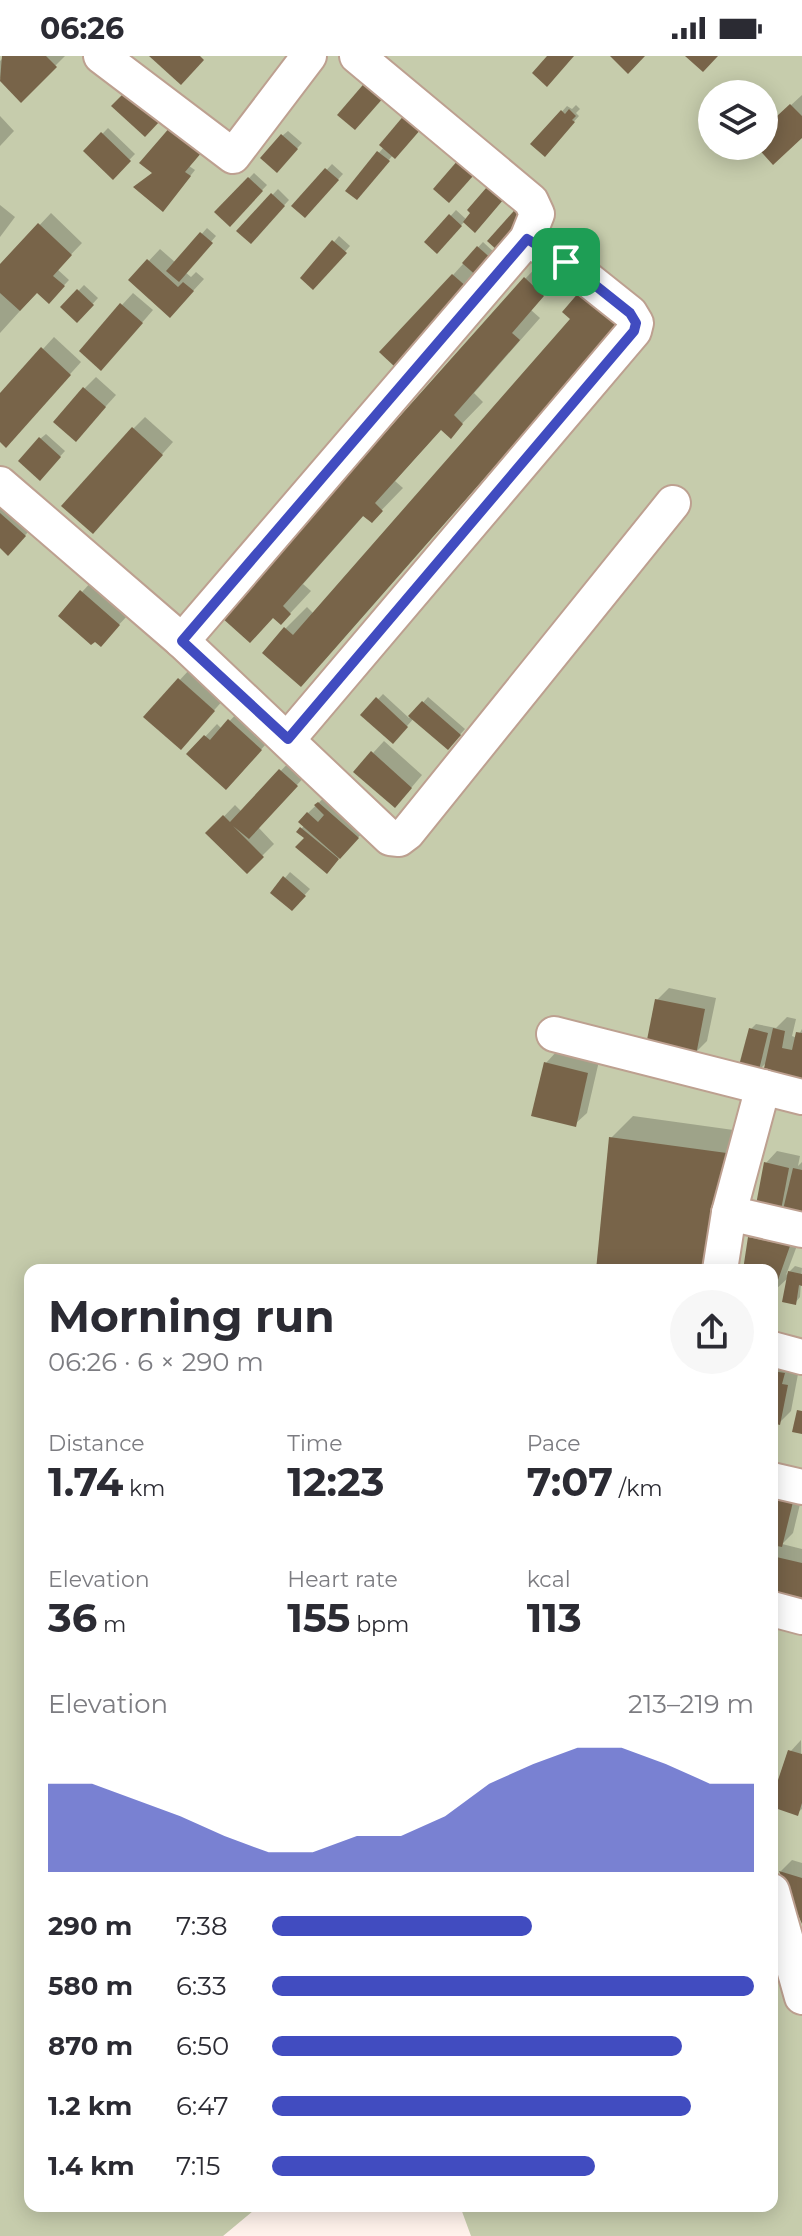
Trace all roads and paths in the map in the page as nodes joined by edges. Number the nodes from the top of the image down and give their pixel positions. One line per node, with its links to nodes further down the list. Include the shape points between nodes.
1 (101, 56): 2 (street, via 233,156)
2 (309, 56)
3 (357, 56): 4 (street, via 531,201 537,214)
4 (527, 239): 7 (street); 8 (street, via 566,262 630,313 634,331)
5 (0, 484): 7 (street)
6 (673, 503): 8 (street, via 399,839 390,838)
7 (182, 641): 8 (street)
8 (288, 739)
9 (554, 1034): 10 (street)
10 (763, 1087): 11 (street); 12 (street)
11 (802, 1097)
12 (729, 1213): 13 (street); 14 (street)
13 (802, 1230)
14 (721, 1264)
15 (778, 1351): 16 (street)
16 (802, 1357)
17 (778, 1481): 18 (street)
18 (802, 1487)
19 (778, 1611): 20 (street)
20 (802, 1617)
21 (778, 1912): 22 (street)
22 (802, 1997)

